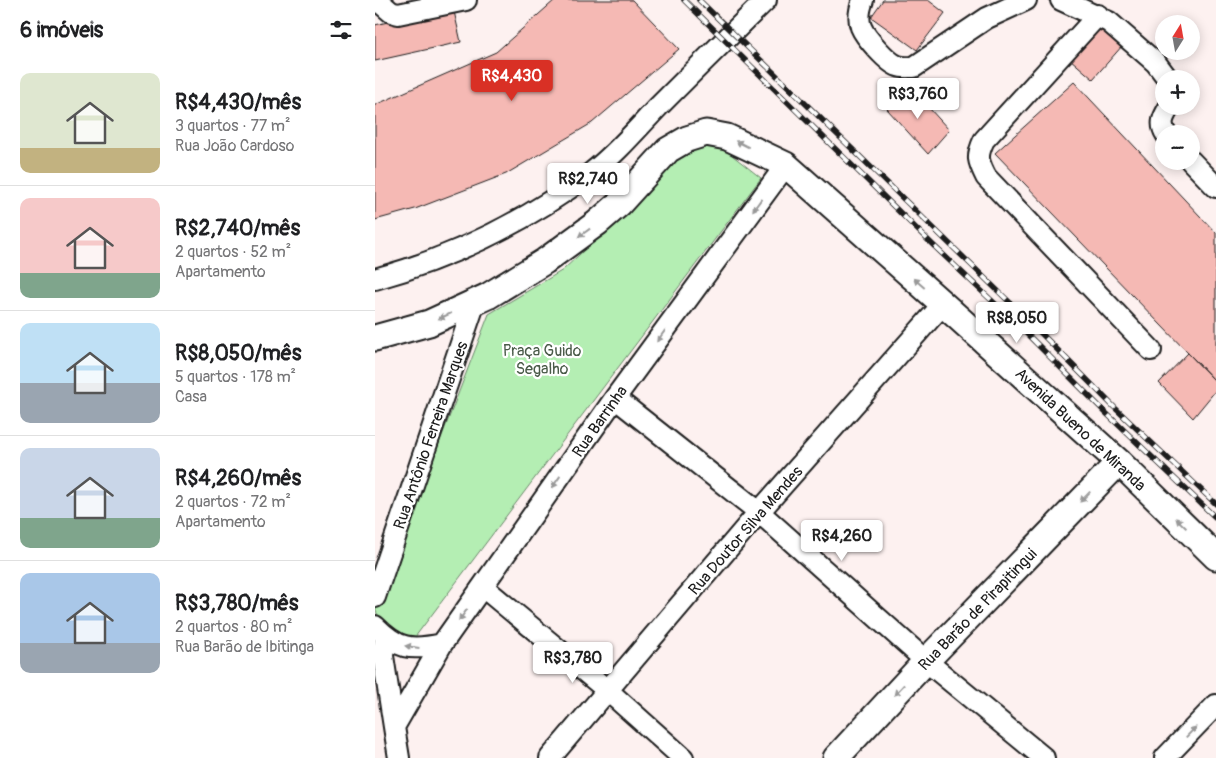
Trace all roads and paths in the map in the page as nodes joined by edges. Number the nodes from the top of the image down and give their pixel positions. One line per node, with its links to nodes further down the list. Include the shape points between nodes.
1 (377, 0): 2 (street, via 398,14)
2 (466, 0)
3 (766, 0): 12 (street, via 593,172 521,221 483,240 447,256)
4 (863, 0): 5 (street, via 860,22 863,32 894,64 907,68 914,67 987,18)
5 (1026, 0)
6 (1061, 0): 7 (street)
7 (1098, 16): 8 (street, via 1109,22); 16 (street, via 984,140 978,156 979,164 986,177)
8 (1161, 70)
9 (785, 165): 13 (main road, Avenida Bueno de Miranda, one-way to 13, via 727,137 706,133 687,139 668,150 619,204 597,223 545,261); 14 (main road, Avenida Bueno de Miranda, one-way to 9); 17 (street, Rua Barrinha, one-way to 17)
10 (1200, 170): 11 (street)
11 (1216, 187)
12 (375, 279)
13 (475, 302): 15 (main road, Avenida Bueno de Miranda, one-way to 15, via 429,323); 22 (street, Rua Antônio Ferreira Marques)
14 (943, 304): 18 (main road, Avenida Bueno de Miranda); 19 (street, Rua Doutor Silva Mendes)
15 (375, 338)
16 (1151, 350)
17 (615, 398): 19 (street); 21 (street, Rua Barrinha, one-way to 21)
18 (1119, 462): 20 (main road, Avenida Bueno de Miranda, one-way to 18); 25 (main road, Rua Barão de Pirapitingui, one-way to 25)
19 (759, 512): 25 (street); 26 (street, Rua Doutor Silva Mendes)
20 (1216, 557)
21 (483, 587): 24 (street, Rua Barrinha, one-way to 24); 26 (street)
22 (375, 597)
23 (380, 631): 24 (street, one-way to 23, via 420,649 399,645); 28 (street)
24 (442, 644): 28 (street, Rua Barrinha)
25 (926, 661): 32 (main road, Rua Barão de Pirapitingui, one-way to 32); 33 (street)
26 (607, 690): 30 (street, Rua Doutor Silva Mendes); 31 (street)
27 (1216, 705): 34 (street, one-way to 27)
28 (394, 727): 29 (street)
29 (399, 758)
30 (550, 758)
31 (683, 758)
32 (836, 758)
33 (1044, 758)
34 (1165, 758)

